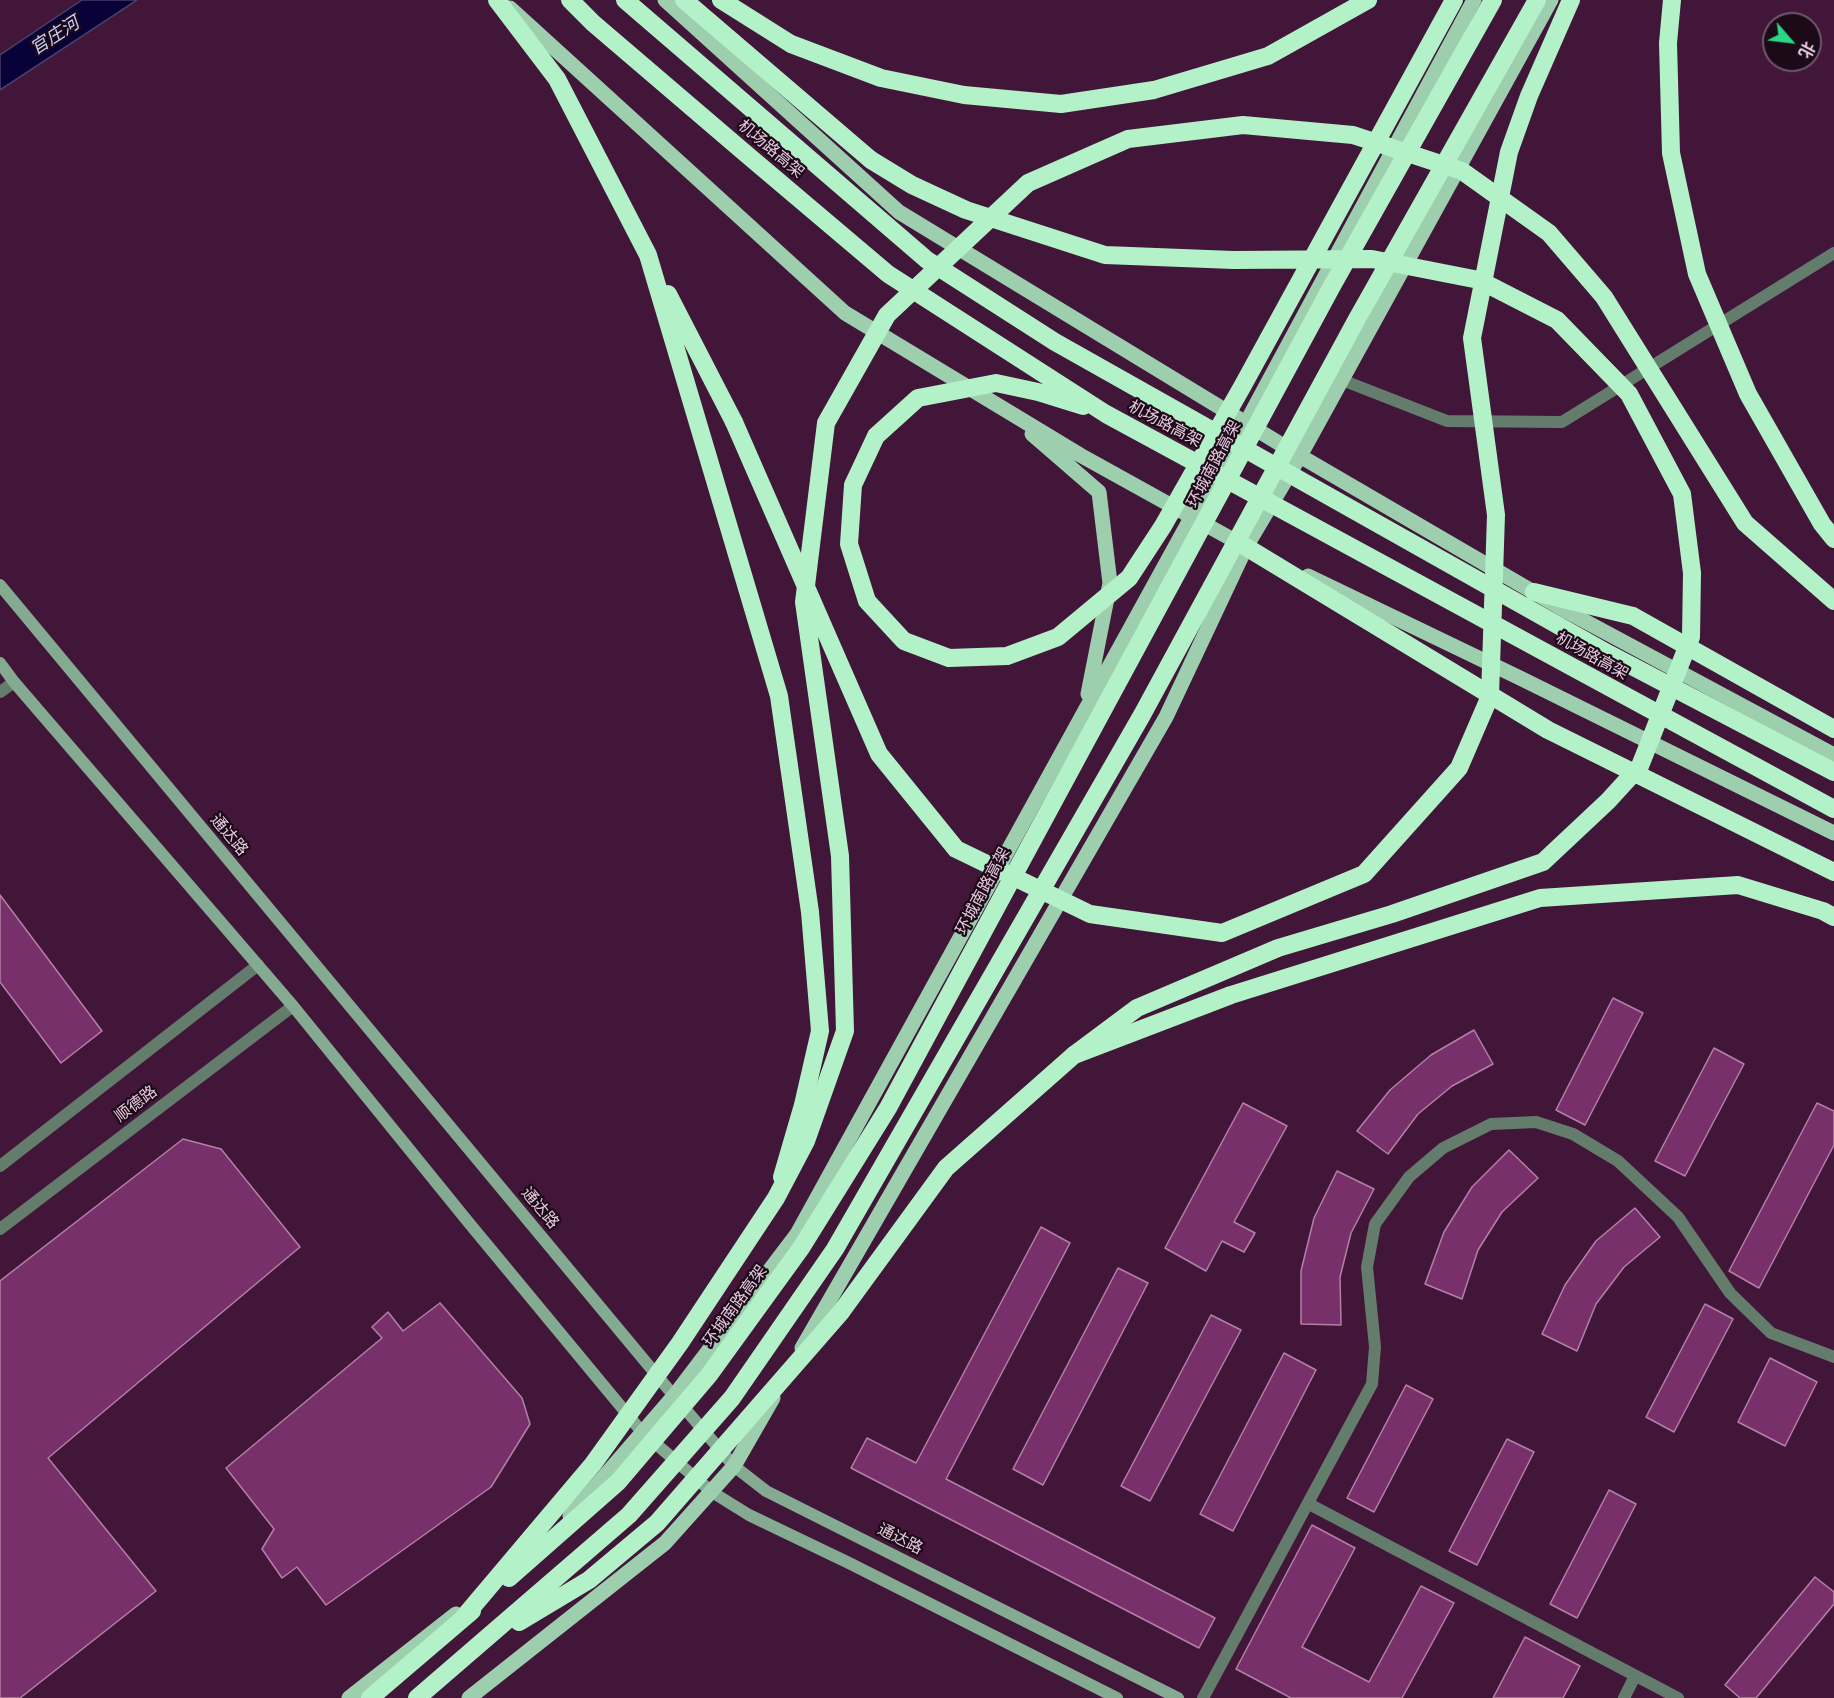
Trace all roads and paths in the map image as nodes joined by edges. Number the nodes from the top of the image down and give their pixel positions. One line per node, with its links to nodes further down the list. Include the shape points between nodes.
1 (499, 0): 16 (highway, via 557,79); 18 (main road, via 845,313)
2 (570, 0): 19 (highway, 机场路高架, bridge, via 888,274)
3 (625, 0): 34 (highway, 机场路高架, bridge, via 927,260 1055,342 1609,654)
4 (665, 0): 20 (main road, via 899,212)
5 (684, 0): 41 (highway, bridge, via 871,160 912,185 966,210 1105,255 1233,260 1372,259 1479,280 1557,320 1629,394 1682,494 1692,573 1691,637 1640,766 1543,862 1278,948 1137,1008)
6 (720, 0): 7 (highway, via 791,44 881,78 964,95 1060,104 1154,90 1268,56)
7 (1368, 0)
8 (1454, 0): 19 (highway, bridge, via 1242,387 1129,578 1058,637 1007,656 949,658 904,641 867,601 849,544 853,485 876,436 918,398 996,383)
9 (1474, 0): 20 (main road)
10 (1493, 0): 51 (highway, 环城南路高架, bridge, via 1332,286 888,1108 801,1248 709,1375 618,1482)
11 (1537, 0): 52 (highway, bridge, via 1357,319 1142,715 835,1249 732,1398 629,1515)
12 (1551, 0): 17 (main road)
13 (1572, 0): 16 (highway, bridge, via 1509,152 1472,338 1496,515 1490,696 1459,768 1364,874 1222,933 1090,914 956,849 879,754 734,422)
14 (1672, 0): 23 (highway, bridge, via 1668,43 1671,153 1697,274 1748,394)
15 (1834, 253): 17 (street, via 1562,422 1448,421)
16 (648, 255): 43 (highway, bridge, via 779,696 810,912 820,1031)
17 (1342, 380): 21 (main road)
18 (997, 405): 22 (main road); 31 (main road, via 1099,492 1110,583)
19 (1106, 414): 35 (highway, 机场路高架, bridge)
20 (1246, 423): 21 (main road); 22 (main road)
21 (1300, 456): 24 (main road); 26 (main road)
22 (1191, 516): 24 (main road); 31 (main road)
23 (1834, 539)
24 (1246, 547): 36 (main road); 37 (highway, via 1548,730); 48 (main road, via 1166,717)
25 (0, 585): 46 (street, 通达路)
26 (1534, 592): 32 (highway, via 1633,616); 33 (main road)
27 (1834, 601): 43 (highway, bridge, via 1744,523 1604,297 1549,233 1462,171 1353,135 1243,125 1128,139 1028,183 887,315 826,423 804,602 840,856 845,1031 806,1141)
28 (0, 663): 29 (street)
29 (14, 682): 30 (street); 39 (street)
30 (0, 692)
31 (1085, 710): 46 (main road, via 797,1234)
32 (1834, 729)
33 (1834, 755)
34 (1834, 772)
35 (1834, 809)
36 (1834, 833)
37 (1834, 872)
38 (1834, 917): 41 (highway, bridge, via 1738,885 1540,898 1231,994)
39 (258, 965): 40 (street); 42 (street, 顺德路)
40 (293, 1006): 44 (street, 顺德路); 47 (street)
41 (1074, 1055): 52 (highway, bridge, via 946,1168 841,1312 657,1523 589,1580)
42 (0, 1166)
43 (776, 1198): 51 (highway, bridge, via 680,1343 593,1464)
44 (0, 1229)
45 (1834, 1357): 50 (street, via 1771,1333 1730,1293 1678,1217 1618,1161 1573,1134 1536,1122 1491,1124 1443,1148 1426,1162 1409,1177 1375,1224 1367,1268 1375,1347 1372,1384)
46 (674, 1396): 47 (main road); 48 (street, 通达路)
47 (642, 1432): 49 (street); 54 (main road, via 546,1544)
48 (734, 1466): 49 (main road); 59 (street, 通达路, via 766,1491)
49 (712, 1492): 57 (main road, via 665,1543); 58 (street, via 749,1515)
50 (1309, 1504): 53 (street); 60 (street)
51 (464, 1618): 55 (highway, 环城南路高架, bridge)
52 (479, 1647): 56 (highway, bridge)
53 (1635, 1676): 61 (street); 62 (street)
54 (349, 1698)
55 (370, 1698)
56 (417, 1698)
57 (469, 1698)
58 (1117, 1698)
59 (1178, 1698)
60 (1203, 1698)
61 (1624, 1698)
62 (1678, 1698)

